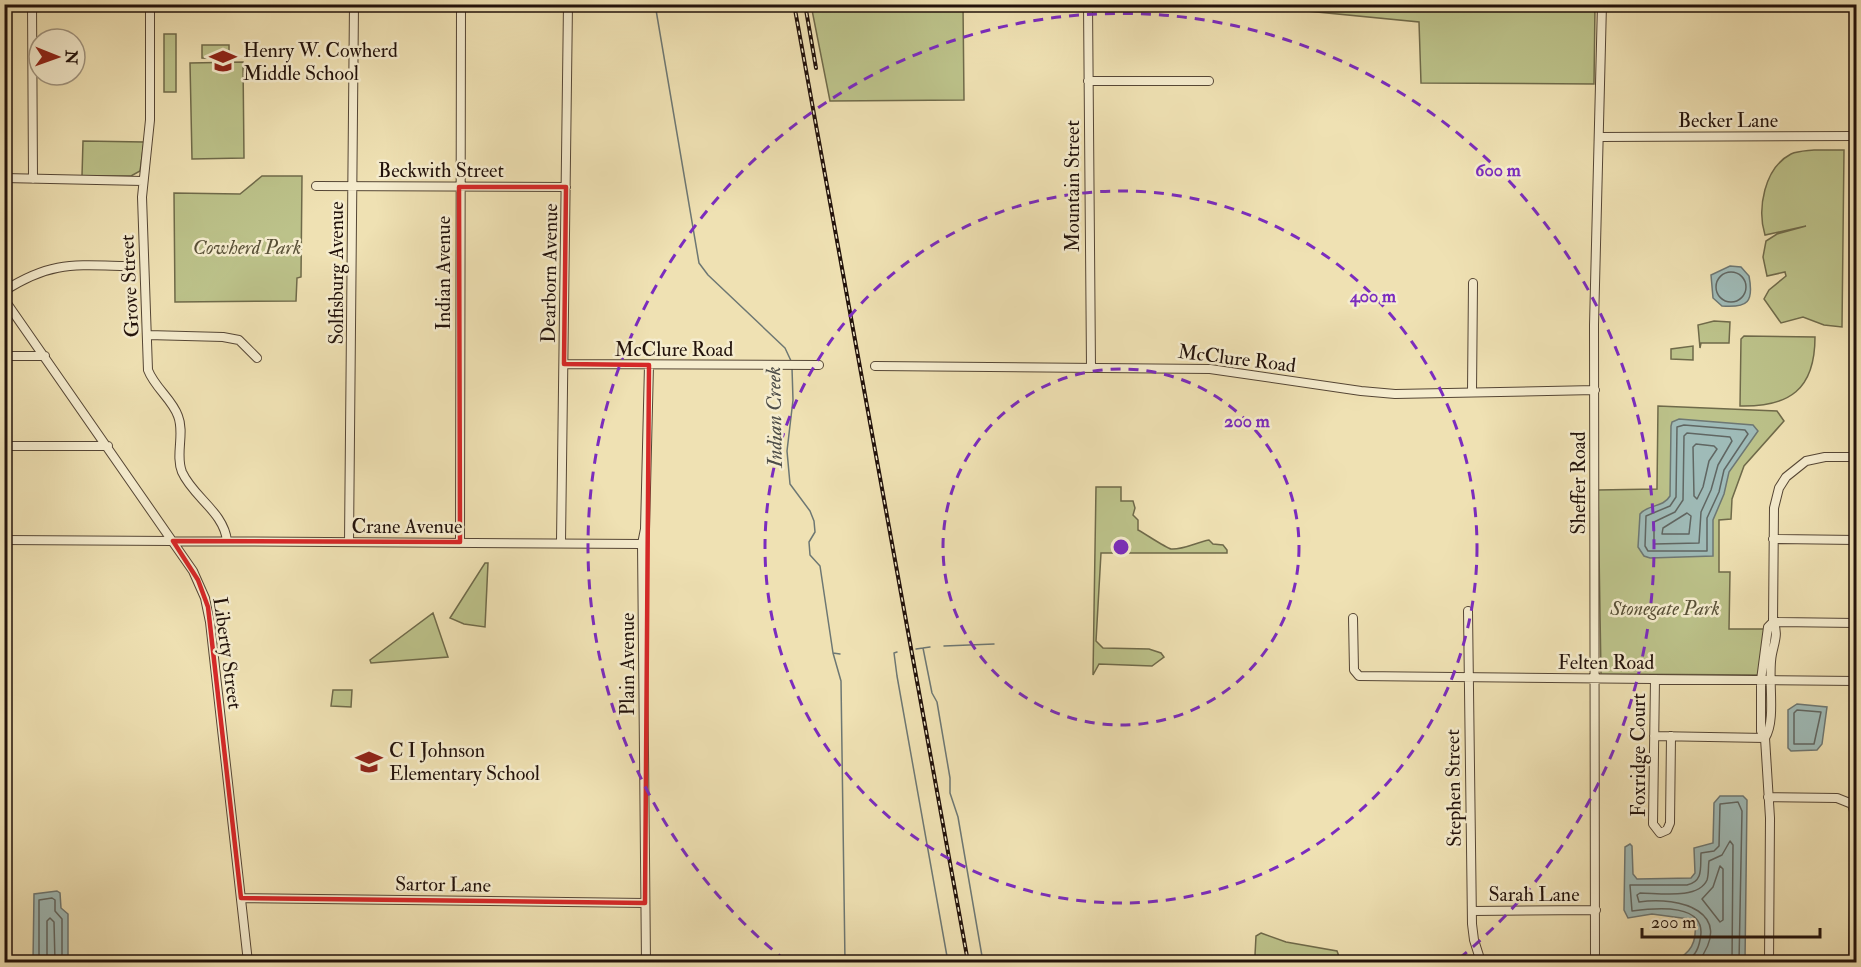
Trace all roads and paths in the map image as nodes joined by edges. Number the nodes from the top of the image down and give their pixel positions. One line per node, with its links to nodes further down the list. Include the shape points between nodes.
1 (32, 4): 13 (street)
2 (150, 4): 14 (street, Grove Street, via 150,120)
3 (1088, 4): 8 (street, Mountain Street)
4 (1602, 4): 10 (street, Sheffer Road)
5 (354, 5): 6 (street); 16 (street, Solfisburg Avenue)
6 (461, 5): 7 (street); 17 (street, Indian Avenue)
7 (568, 6): 18 (street, Dearborn Avenue)
8 (1088, 81): 9 (street); 31 (street, Mountain Street)
9 (1209, 81)
10 (1599, 136): 11 (street, Becker Lane); 32 (street, Sheffer Road)
11 (1857, 136)
12 (4, 178): 13 (street)
13 (33, 179): 14 (street)
14 (143, 181): 23 (street, Grove Street, via 143,285)
15 (316, 186): 16 (street, Beckwith Street)
16 (352, 186): 17 (street, Beckwith Street); 42 (street, Solfisburg Avenue)
17 (459, 187): 18 (street, Beckwith Street); 43 (street, Indian Avenue)
18 (566, 187): 27 (street, Dearborn Avenue)
19 (127, 266): 21 (street, via 48,268)
20 (1473, 283): 33 (street)
21 (4, 291)
22 (4, 299): 25 (street, Liberty Street)
23 (148, 335): 26 (street, via 239,340); 41 (street, Grove Street, via 152,382 180,419 181,471 226,531)
24 (4, 356): 25 (street)
25 (45, 356): 35 (street, Liberty Street)
26 (257, 358)
27 (564, 364): 28 (street, McClure Road); 44 (street, Dearborn Avenue)
28 (649, 365): 29 (street, McClure Road); 45 (street, Plain Avenue)
29 (819, 365)
30 (875, 366): 31 (street, McClure Road)
31 (1091, 367): 33 (street, McClure Road, via 1210,369 1379,393)
32 (1595, 390): 33 (street, McClure Road); 51 (street, Sheffer Road)
33 (1472, 391)
34 (4, 446): 35 (street)
35 (108, 446): 40 (street, Liberty Street)
36 (1857, 457): 37 (street, via 1815,458 1786,477 1775,498)
37 (1773, 539): 39 (street); 48 (street)
38 (4, 540): 40 (street, Crane Avenue)
39 (1857, 540)
40 (172, 541): 41 (street, Crane Avenue); 62 (street, Liberty Street, via 198,580 208,607)
41 (227, 541): 42 (street, Crane Avenue)
42 (349, 542): 43 (street, Crane Avenue)
43 (460, 542): 44 (street, Crane Avenue)
44 (561, 542): 45 (street, Crane Avenue)
45 (642, 544): 63 (street, Plain Avenue)
46 (1468, 611): 50 (street, Stephen Street)
47 (1353, 618): 50 (street, Felten Road, via 1355,674)
48 (1773, 622): 49 (street); 53 (street, via 1768,627); 54 (street, via 1776,635)
49 (1857, 623)
50 (1468, 677): 51 (street, Felten Road); 65 (street, Stephen Street)
51 (1594, 679): 52 (street, Felten Road); 64 (street, Sheffer Road)
52 (1655, 679): 53 (street, Felten Road); 56 (street, Foxridge Court)
53 (1761, 681): 54 (street, Felten Road); 58 (street, via 1760,727)
54 (1770, 681): 55 (street, Felten Road); 58 (street, via 1770,728)
55 (1857, 681)
56 (1654, 736): 57 (street); 59 (street, Foxridge Court)
57 (1671, 736): 58 (street); 60 (street, Foxridge Court)
58 (1765, 738): 61 (street)
59 (1654, 783): 60 (street); 60 (street, Foxridge Court, via 1653,824 1660,833 1669,827)
60 (1670, 783)
61 (1768, 797): 71 (street); 72 (street, via 1836,798 1852,804)
62 (241, 898): 63 (street, Sartor Lane); 67 (street, Liberty Street)
63 (645, 903): 68 (street, Plain Avenue)
64 (1596, 910): 65 (street, Sarah Lane); 70 (street, Sheffer Road)
65 (1472, 911): 66 (street, Stephen Street)
66 (1480, 960): 69 (street)
67 (248, 963)
68 (646, 963)
69 (1468, 963)
70 (1595, 963)
71 (1769, 963)
72 (1853, 963)

